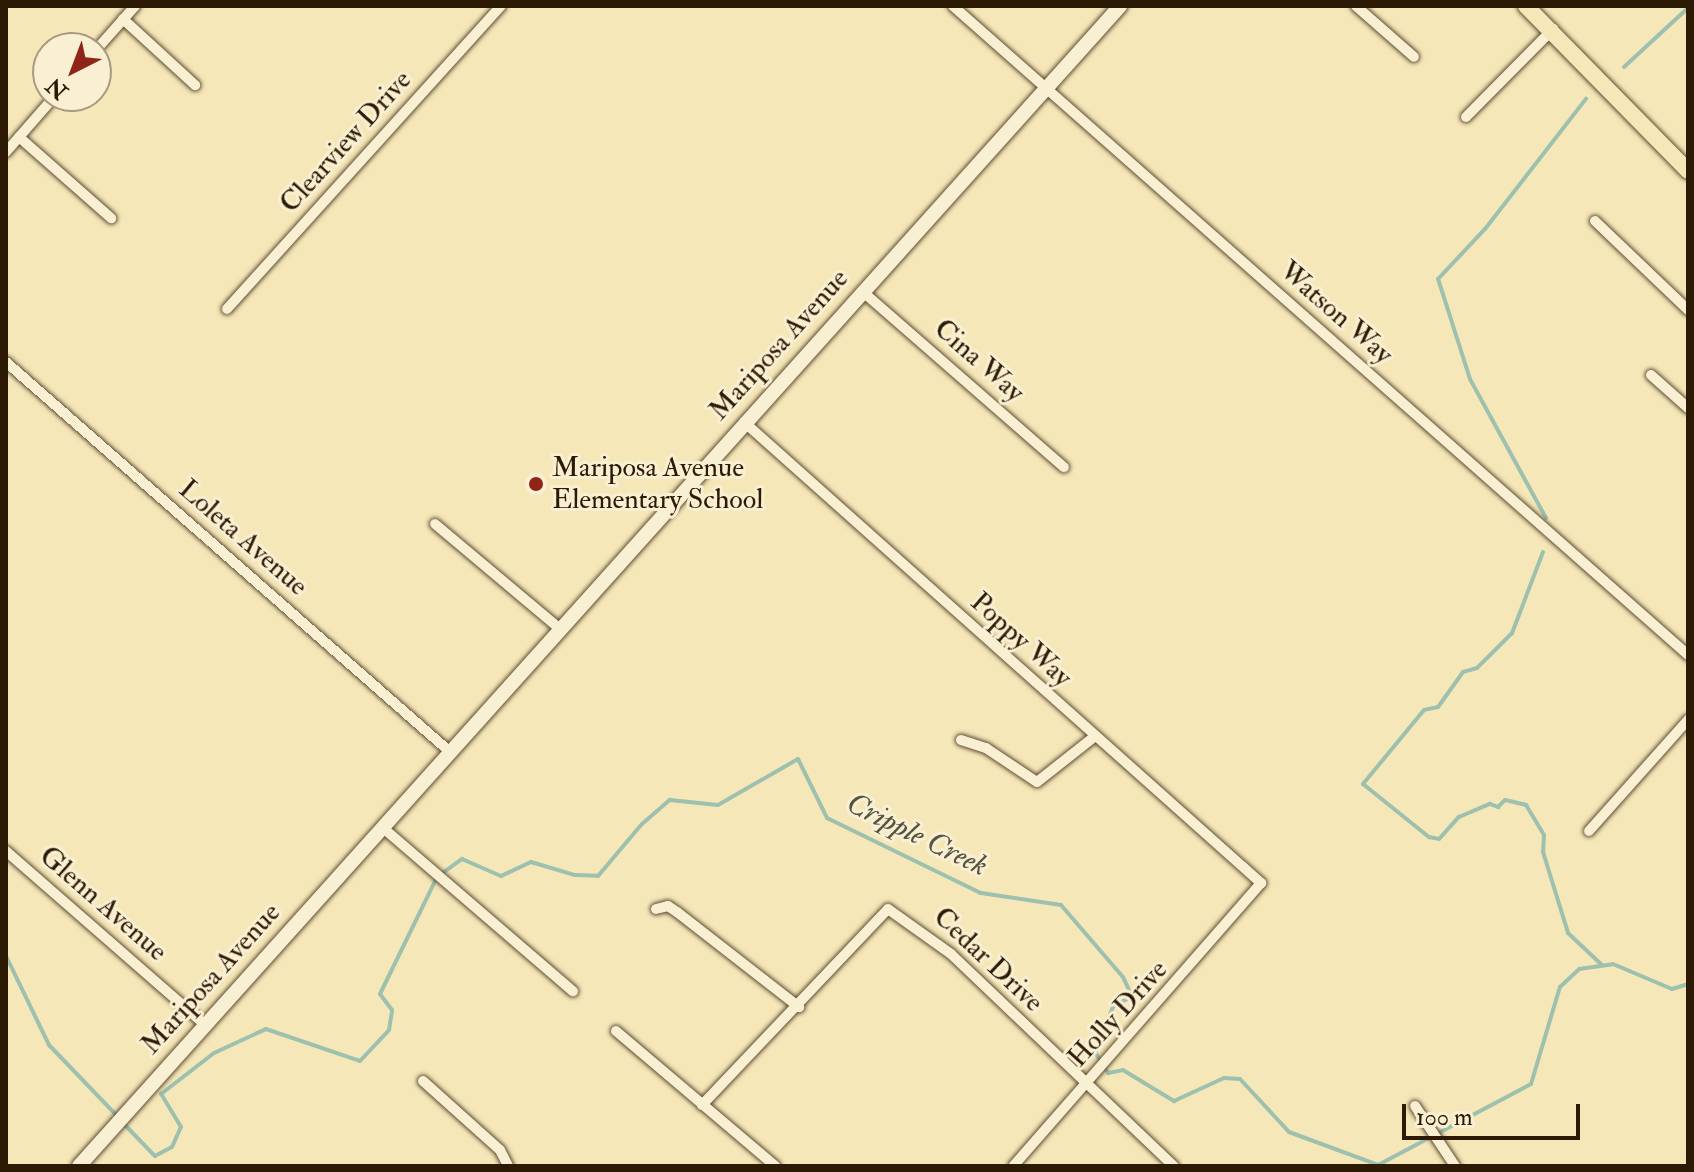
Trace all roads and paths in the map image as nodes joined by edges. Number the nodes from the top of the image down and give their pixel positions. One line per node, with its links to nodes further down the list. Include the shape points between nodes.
1 (135, 6): 7 (street)
2 (501, 6): 21 (street, Clearview Drive)
3 (953, 6): 12 (street, Watson Way)
4 (1120, 6): 12 (street, Mariposa Avenue)
5 (1356, 6): 10 (street)
6 (1526, 6): 8 (main road)
7 (123, 19): 9 (street); 11 (street)
8 (1553, 29): 14 (street); 17 (main road)
9 (112, 32)
10 (1414, 57)
11 (195, 85)
12 (1043, 90): 20 (street, Mariposa Avenue); 30 (street, Watson Way)
13 (41, 112): 15 (street)
14 (1466, 117)
15 (19, 137): 16 (street); 18 (street)
16 (6, 152)
17 (1688, 171)
18 (111, 218)
19 (1595, 221): 22 (street)
20 (862, 291): 26 (street, Mariposa Avenue); 27 (street, Cina Way)
21 (227, 309)
22 (1688, 310)
23 (6, 362): 34 (street, Loleta Avenue)
24 (1651, 375): 25 (street)
25 (1688, 408)
26 (744, 422): 29 (street, Mariposa Avenue); 32 (street, Poppy Way)
27 (1064, 467)
28 (435, 524): 29 (street)
29 (559, 628): 34 (street, Mariposa Avenue)
30 (1686, 650)
31 (1688, 720): 36 (street)
32 (1094, 737): 33 (street, via 1037,782 986,748); 38 (street, Poppy Way, via 1240,862 1261,883)
33 (961, 740)
34 (449, 751): 35 (street, Mariposa Avenue)
35 (382, 827): 40 (street); 42 (street, Mariposa Avenue)
36 (1589, 831)
37 (6, 851): 42 (street, Glenn Avenue)
38 (1257, 892): 45 (street, Holly Drive)
39 (656, 909): 41 (street, via 668,906 677,912)
40 (573, 991)
41 (799, 1007): 45 (street, Cedar Drive, via 888,909 951,954); 46 (street)
42 (204, 1024): 48 (street, Mariposa Avenue)
43 (616, 1031): 46 (street)
44 (423, 1081): 49 (street, via 500,1150)
45 (1086, 1086): 51 (street, Holly Drive); 52 (street, Cedar Drive)
46 (702, 1105): 50 (street)
47 (1415, 1106): 53 (street)
48 (81, 1165)
49 (508, 1166)
50 (775, 1166)
51 (1013, 1166)
52 (1174, 1166)
53 (1455, 1166)

